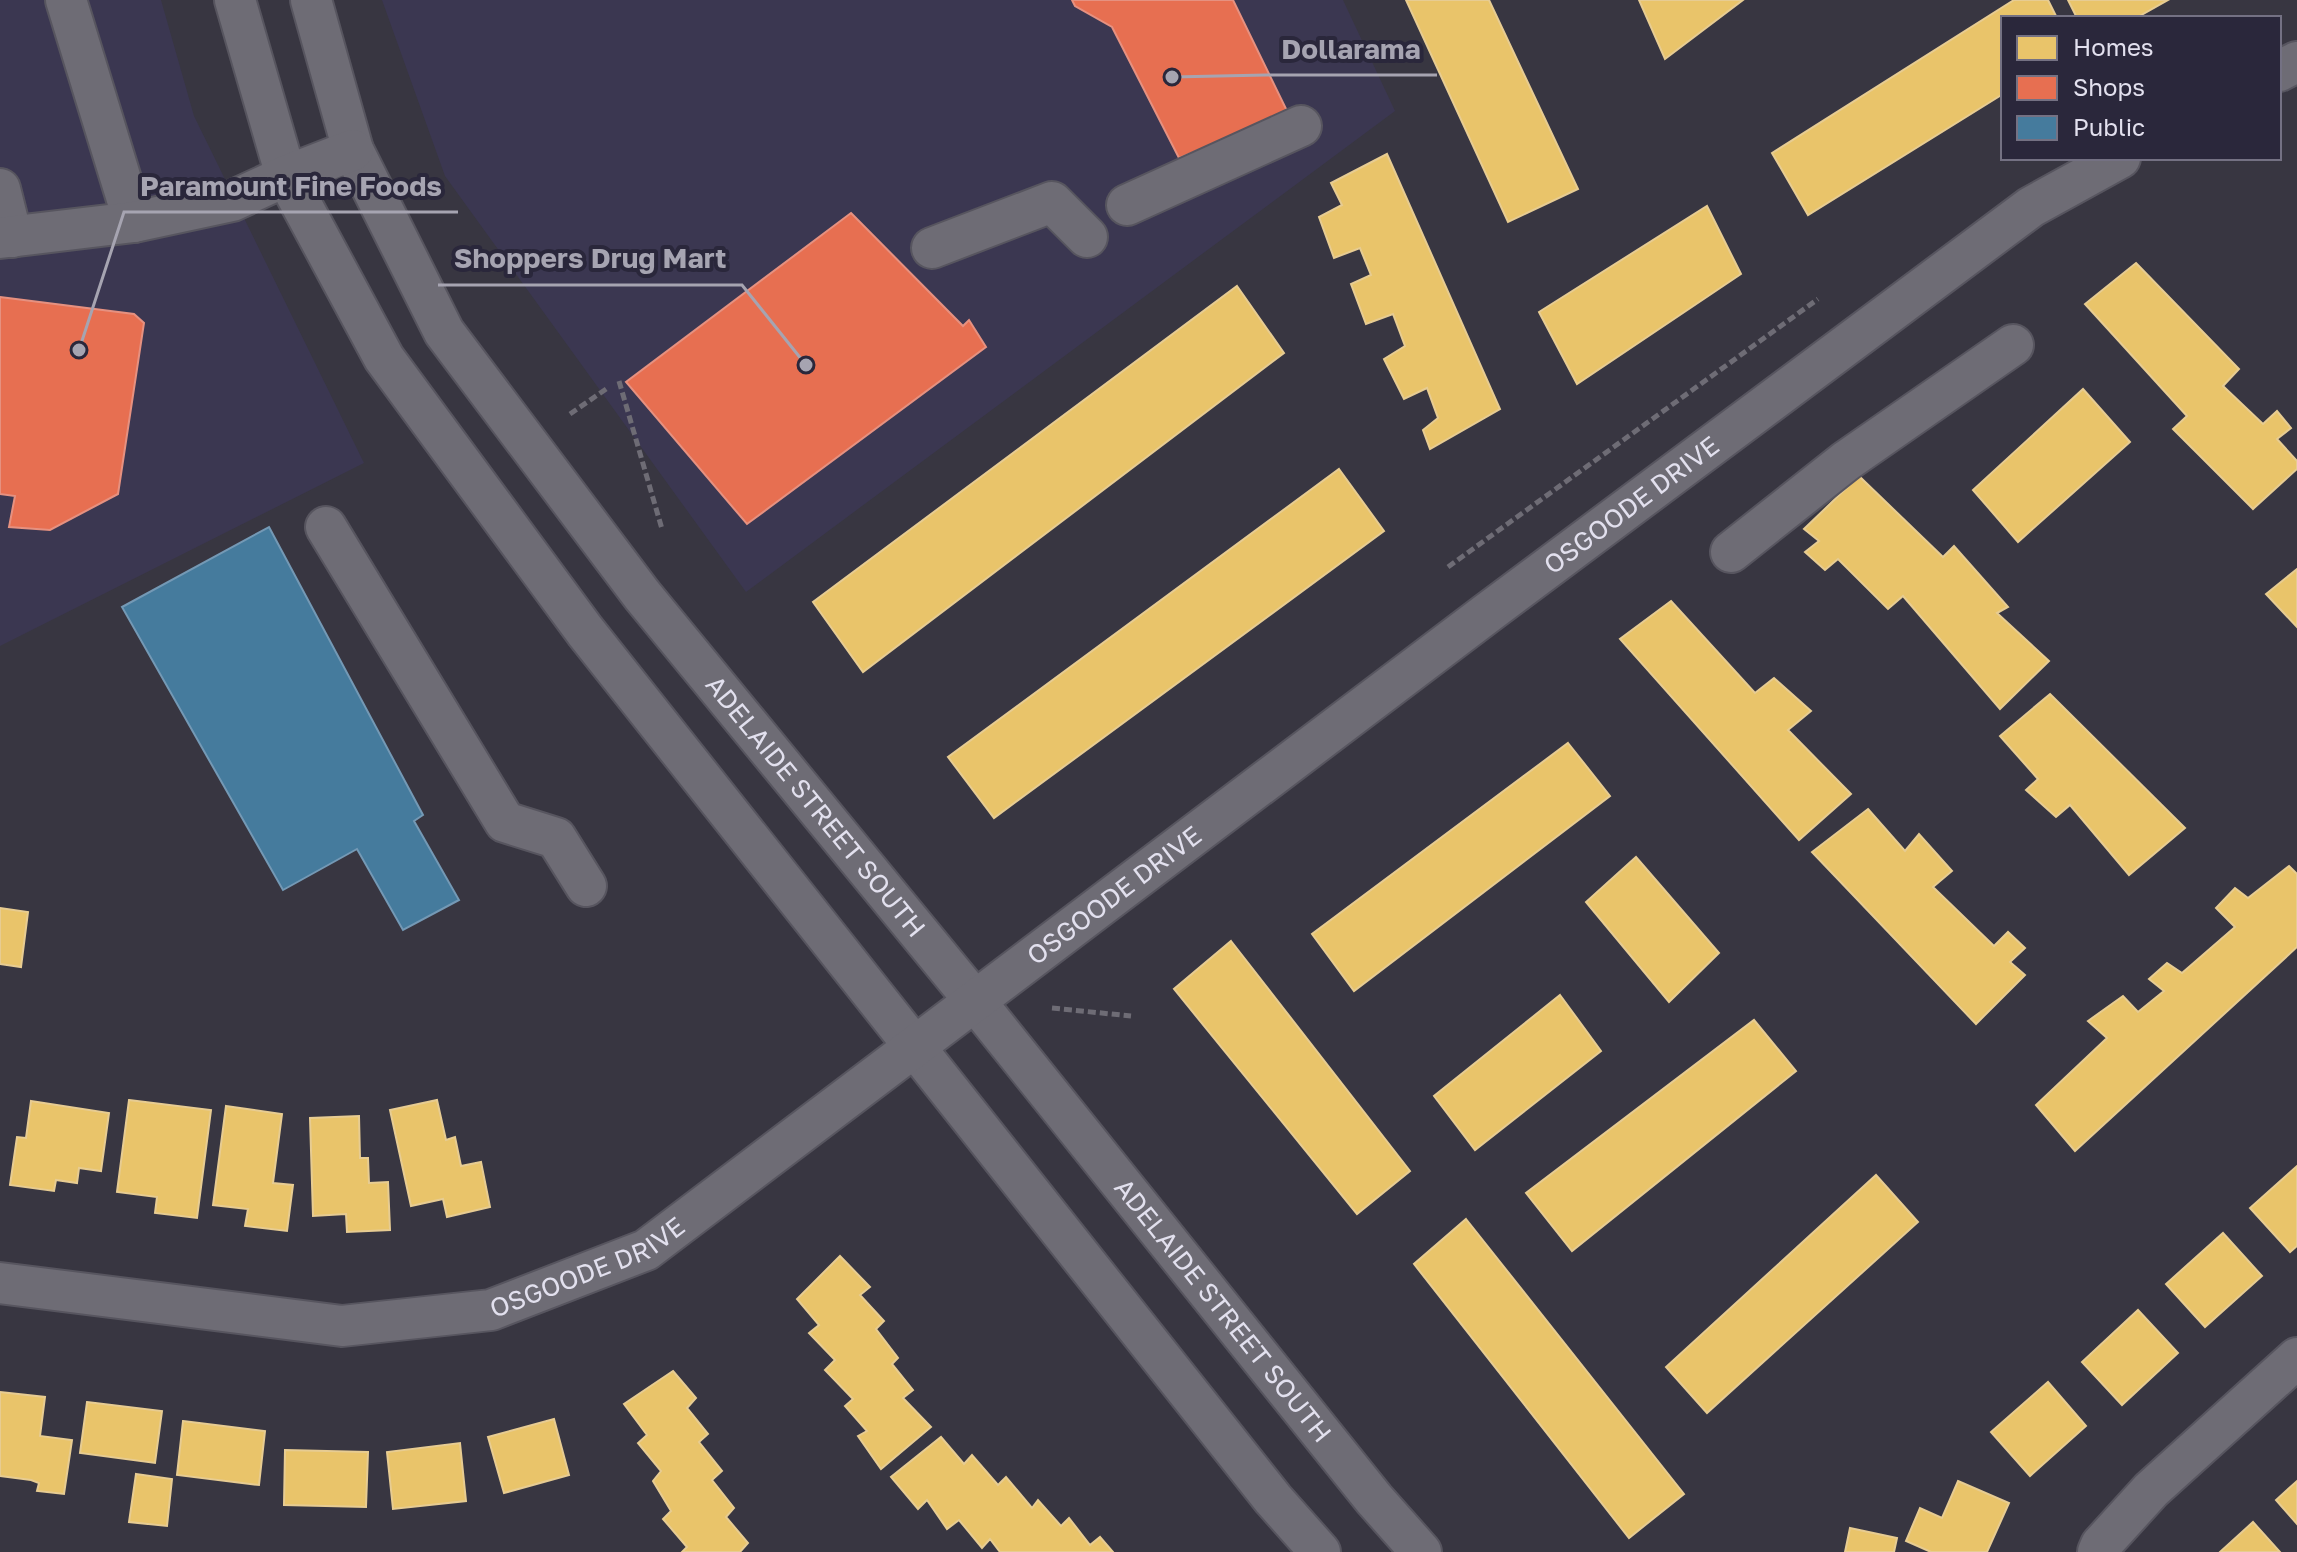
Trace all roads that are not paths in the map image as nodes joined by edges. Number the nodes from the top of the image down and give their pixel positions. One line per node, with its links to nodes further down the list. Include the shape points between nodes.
1 (66, 0): 10 (street)
2 (235, 0): 7 (street)
3 (311, 0): 5 (street, ADELAIDE STREET SOUTH)
4 (1301, 126): 9 (street)
5 (353, 150): 7 (street); 18 (street, ADELAIDE STREET SOUTH, via 444,332 642,595)
6 (2116, 160): 18 (street, OSGOODE DRIVE, via 2031,207)
7 (286, 176): 10 (street, via 232,201); 19 (street, via 384,358 585,631)
8 (0, 189): 12 (street)
9 (1127, 205)
10 (134, 222): 12 (street)
11 (1087, 237): 13 (street, via 1052,202)
12 (6, 238)
13 (932, 248)
14 (2013, 345): 16 (street, via 1846,461)
15 (326, 527): 17 (street, via 505,822 556,838)
16 (1731, 552)
17 (586, 886)
18 (975, 1001): 19 (street, OSGOODE DRIVE); 23 (street, ADELAIDE STREET SOUTH)
19 (915, 1047): 20 (street, OSGOODE DRIVE, via 646,1250 491,1310 342,1326); 22 (street)
20 (0, 1283)
21 (2297, 1358): 24 (street, via 2151,1490)
22 (1320, 1552)
23 (1421, 1552)
24 (2098, 1552)

